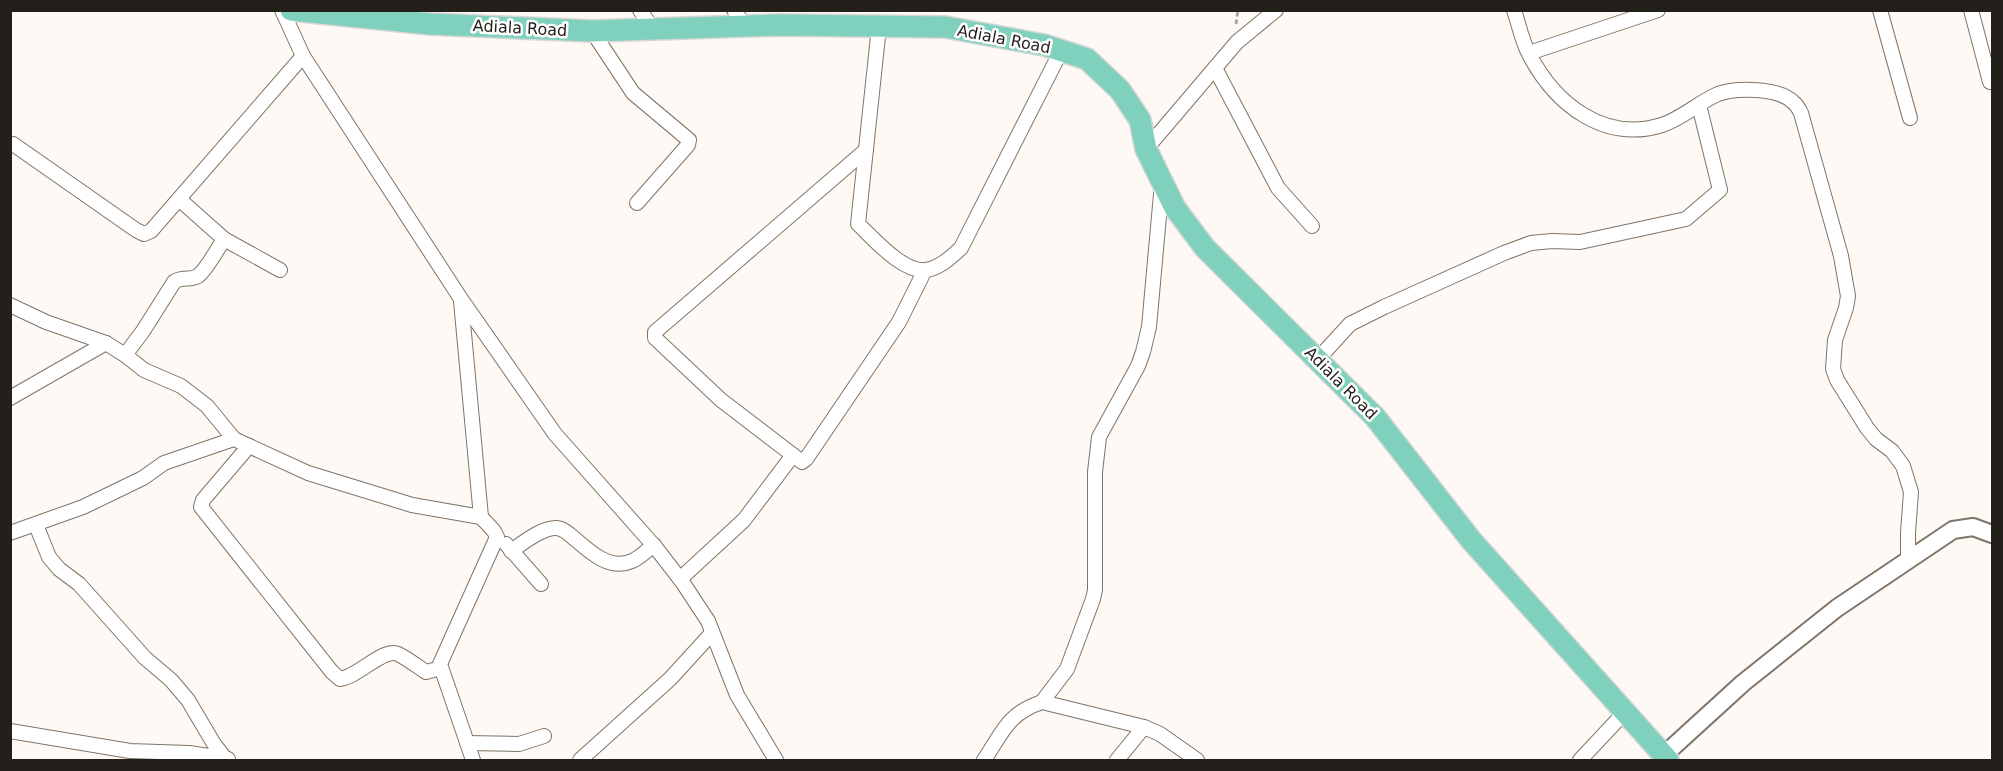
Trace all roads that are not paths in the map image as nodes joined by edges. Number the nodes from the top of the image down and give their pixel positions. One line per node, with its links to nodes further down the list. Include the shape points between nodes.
1 (282, 10): 16 (street)
2 (291, 10): 13 (main road, Adiala Road, via 430,24)
3 (640, 10): 12 (street)
4 (1276, 10): 17 (street, via 1237,42)
5 (1514, 10): 15 (street)
6 (1658, 10): 15 (street)
7 (1880, 10): 20 (street)
8 (1971, 10): 18 (street)
9 (836, 18): 10 (main road, Adiala Road); 11 (main road, Adiala Road)
10 (740, 19): 12 (main road, Adiala Road)
11 (879, 27): 14 (main road, Adiala Road, via 945,27); 23 (street)
12 (654, 31): 13 (main road, Adiala Road)
13 (592, 32): 26 (street, via 633,93 689,140)
14 (1061, 51): 22 (main road, Adiala Road, via 1087,59 1120,90 1140,120); 30 (street, via 961,248 946,261)
15 (1529, 53): 19 (street, via 1551,88 1569,105 1580,114 1612,127 1625,130 1660,126)
16 (303, 56): 25 (street); 31 (street)
17 (1215, 68): 22 (street); 27 (street, via 1278,188)
18 (1990, 82)
19 (1699, 105): 35 (street, via 1720,190 1686,219 1580,242 1531,243 1504,253 1350,324); 47 (street, via 1719,94 1766,91 1792,100 1801,113 1841,256 1848,296 1834,340 1833,369 1867,428 1903,466 1911,492)
20 (1910, 118)
21 (13, 144): 25 (street, via 142,233 151,231)
22 (1146, 149): 24 (main road, Adiala Road)
23 (866, 150): 30 (street, via 858,224 886,251 908,266); 39 (street, via 655,332 655,338 721,400)
24 (1162, 181): 35 (main road, Adiala Road, via 1175,208 1205,248); 52 (street, via 1150,317 1143,352 1099,437 1093,599 1067,669)
25 (179, 199): 28 (street)
26 (637, 203)
27 (1312, 226)
28 (224, 239): 29 (street); 34 (street, via 199,275 179,278 170,287)
29 (280, 270)
30 (925, 270): 39 (street, via 899,322 806,459 802,462)
31 (461, 299): 40 (street); 45 (street, via 555,434)
32 (10, 305): 33 (street)
33 (106, 343): 34 (street); 36 (street)
34 (125, 355): 37 (street, via 144,370 181,386 207,406)
35 (1318, 359): 53 (main road, Adiala Road, via 1375,417 1471,540)
36 (10, 398)
37 (234, 439): 38 (street); 41 (street, via 164,463 143,478)
38 (249, 446): 40 (street, via 328,480 412,505); 51 (street, via 201,507 332,672 340,679 351,677 388,653 396,653 426,672)
39 (793, 455): 48 (street, via 744,520)
40 (481, 518): 44 (street)
41 (36, 525): 42 (street); 59 (street, via 48,557 171,680)
42 (10, 533)
43 (1992, 534): 47 (street, via 1973,527 1953,531)
44 (497, 537): 46 (street); 51 (street)
45 (654, 545): 46 (street, via 634,561 618,564 602,559 557,528 543,531); 48 (street)
46 (511, 551): 49 (street)
47 (1908, 561): 58 (street, via 1837,608 1743,683)
48 (680, 579): 50 (street)
49 (541, 584)
50 (712, 633): 61 (street, via 670,679); 62 (street, via 737,695)
51 (441, 668): 57 (street)
52 (1042, 702): 54 (street); 63 (street, via 1015,715)
53 (1625, 712): 58 (main road, Adiala Road); 66 (street)
54 (1144, 727): 64 (street); 65 (street)
55 (10, 731): 59 (street, via 130,751)
56 (544, 736): 57 (street, via 519,744)
57 (467, 743): 60 (street)
58 (1666, 758)
59 (228, 759)
60 (473, 760)
61 (580, 760)
62 (776, 760)
63 (984, 760)
64 (1118, 760)
65 (1197, 760)
66 (1580, 760)

